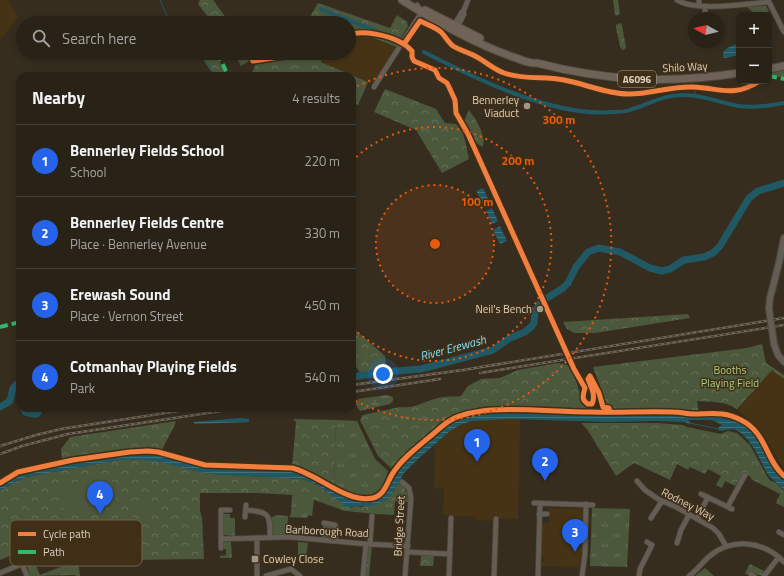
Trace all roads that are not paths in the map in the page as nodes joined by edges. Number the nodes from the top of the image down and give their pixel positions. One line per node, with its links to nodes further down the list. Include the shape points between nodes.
1 (402, 0): 10 (main road, Shilo Way / A6096)
2 (409, 0): 7 (main road, Shilo Way / A6096)
3 (468, 0): 12 (street)
4 (677, 0): 8 (street)
5 (699, 0): 8 (street)
6 (769, 1): 9 (street); 13 (street)
7 (417, 5): 10 (street); 12 (main road, Shilo Way / A6096)
8 (699, 6): 9 (street)
9 (705, 6): 11 (street)
10 (421, 12): 12 (main road, Shilo Way / A6096); 17 (street)
11 (705, 12)
12 (454, 29): 16 (main road, Shilo Way / A6096, via 537,63 591,75 642,80 685,79)
13 (784, 32)
14 (784, 66): 15 (main road)
15 (772, 68)
16 (736, 73)
17 (374, 87)
18 (784, 238): 19 (street, bridge, via 769,309 774,344)
19 (784, 362)
20 (745, 475): 24 (street, via 730,508)
21 (638, 481): 25 (street, Rodney Way, via 649,493)
22 (402, 482): 46 (street, Bridge Street, via 411,494)
23 (701, 494): 24 (street)
24 (708, 497): 36 (street)
25 (662, 501): 31 (street, Rodney Way); 35 (street)
26 (586, 504): 27 (street); 29 (street, via 537,503); 66 (street)
27 (593, 505)
28 (230, 510): 41 (street, via 221,510)
29 (540, 514): 30 (street); 65 (street)
30 (547, 514)
31 (689, 515): 36 (street, Rodney Way); 44 (street)
32 (372, 516): 45 (street)
33 (245, 517): 40 (street, via 246,508 267,516 270,521)
34 (452, 518): 50 (street)
35 (651, 518)
36 (697, 519): 47 (street, Rodney Way, via 716,529)
37 (496, 520): 64 (street)
38 (324, 523): 42 (street, via 335,525)
39 (257, 538): 40 (street, Barlborough Road); 41 (street, Barlborough Road); 58 (street)
40 (270, 538): 42 (street, Barlborough Road)
41 (221, 539): 48 (street)
42 (335, 541): 45 (street, Barlborough Road)
43 (647, 542): 67 (street, via 652,545)
44 (677, 543)
45 (368, 544): 46 (street, Barlborough Road); 61 (street)
46 (408, 546): 49 (street, Bridge Street)
47 (726, 546): 51 (street, via 754,545 767,549); 68 (street, via 710,556)
48 (221, 548)
49 (407, 552): 50 (street); 62 (street, Bridge Street)
50 (450, 554): 63 (street)
51 (779, 557): 52 (street); 69 (street)
52 (784, 562)
53 (15, 566): 55 (street)
54 (23, 566): 57 (street)
55 (0, 573)
56 (282, 573): 59 (street); 60 (street, via 292,569)
57 (27, 576)
58 (257, 576)
59 (268, 576)
60 (300, 576)
61 (363, 576)
62 (405, 576)
63 (449, 576)
64 (494, 576)
65 (538, 576)
66 (582, 576)
67 (639, 576)
68 (689, 576)
69 (764, 576)

